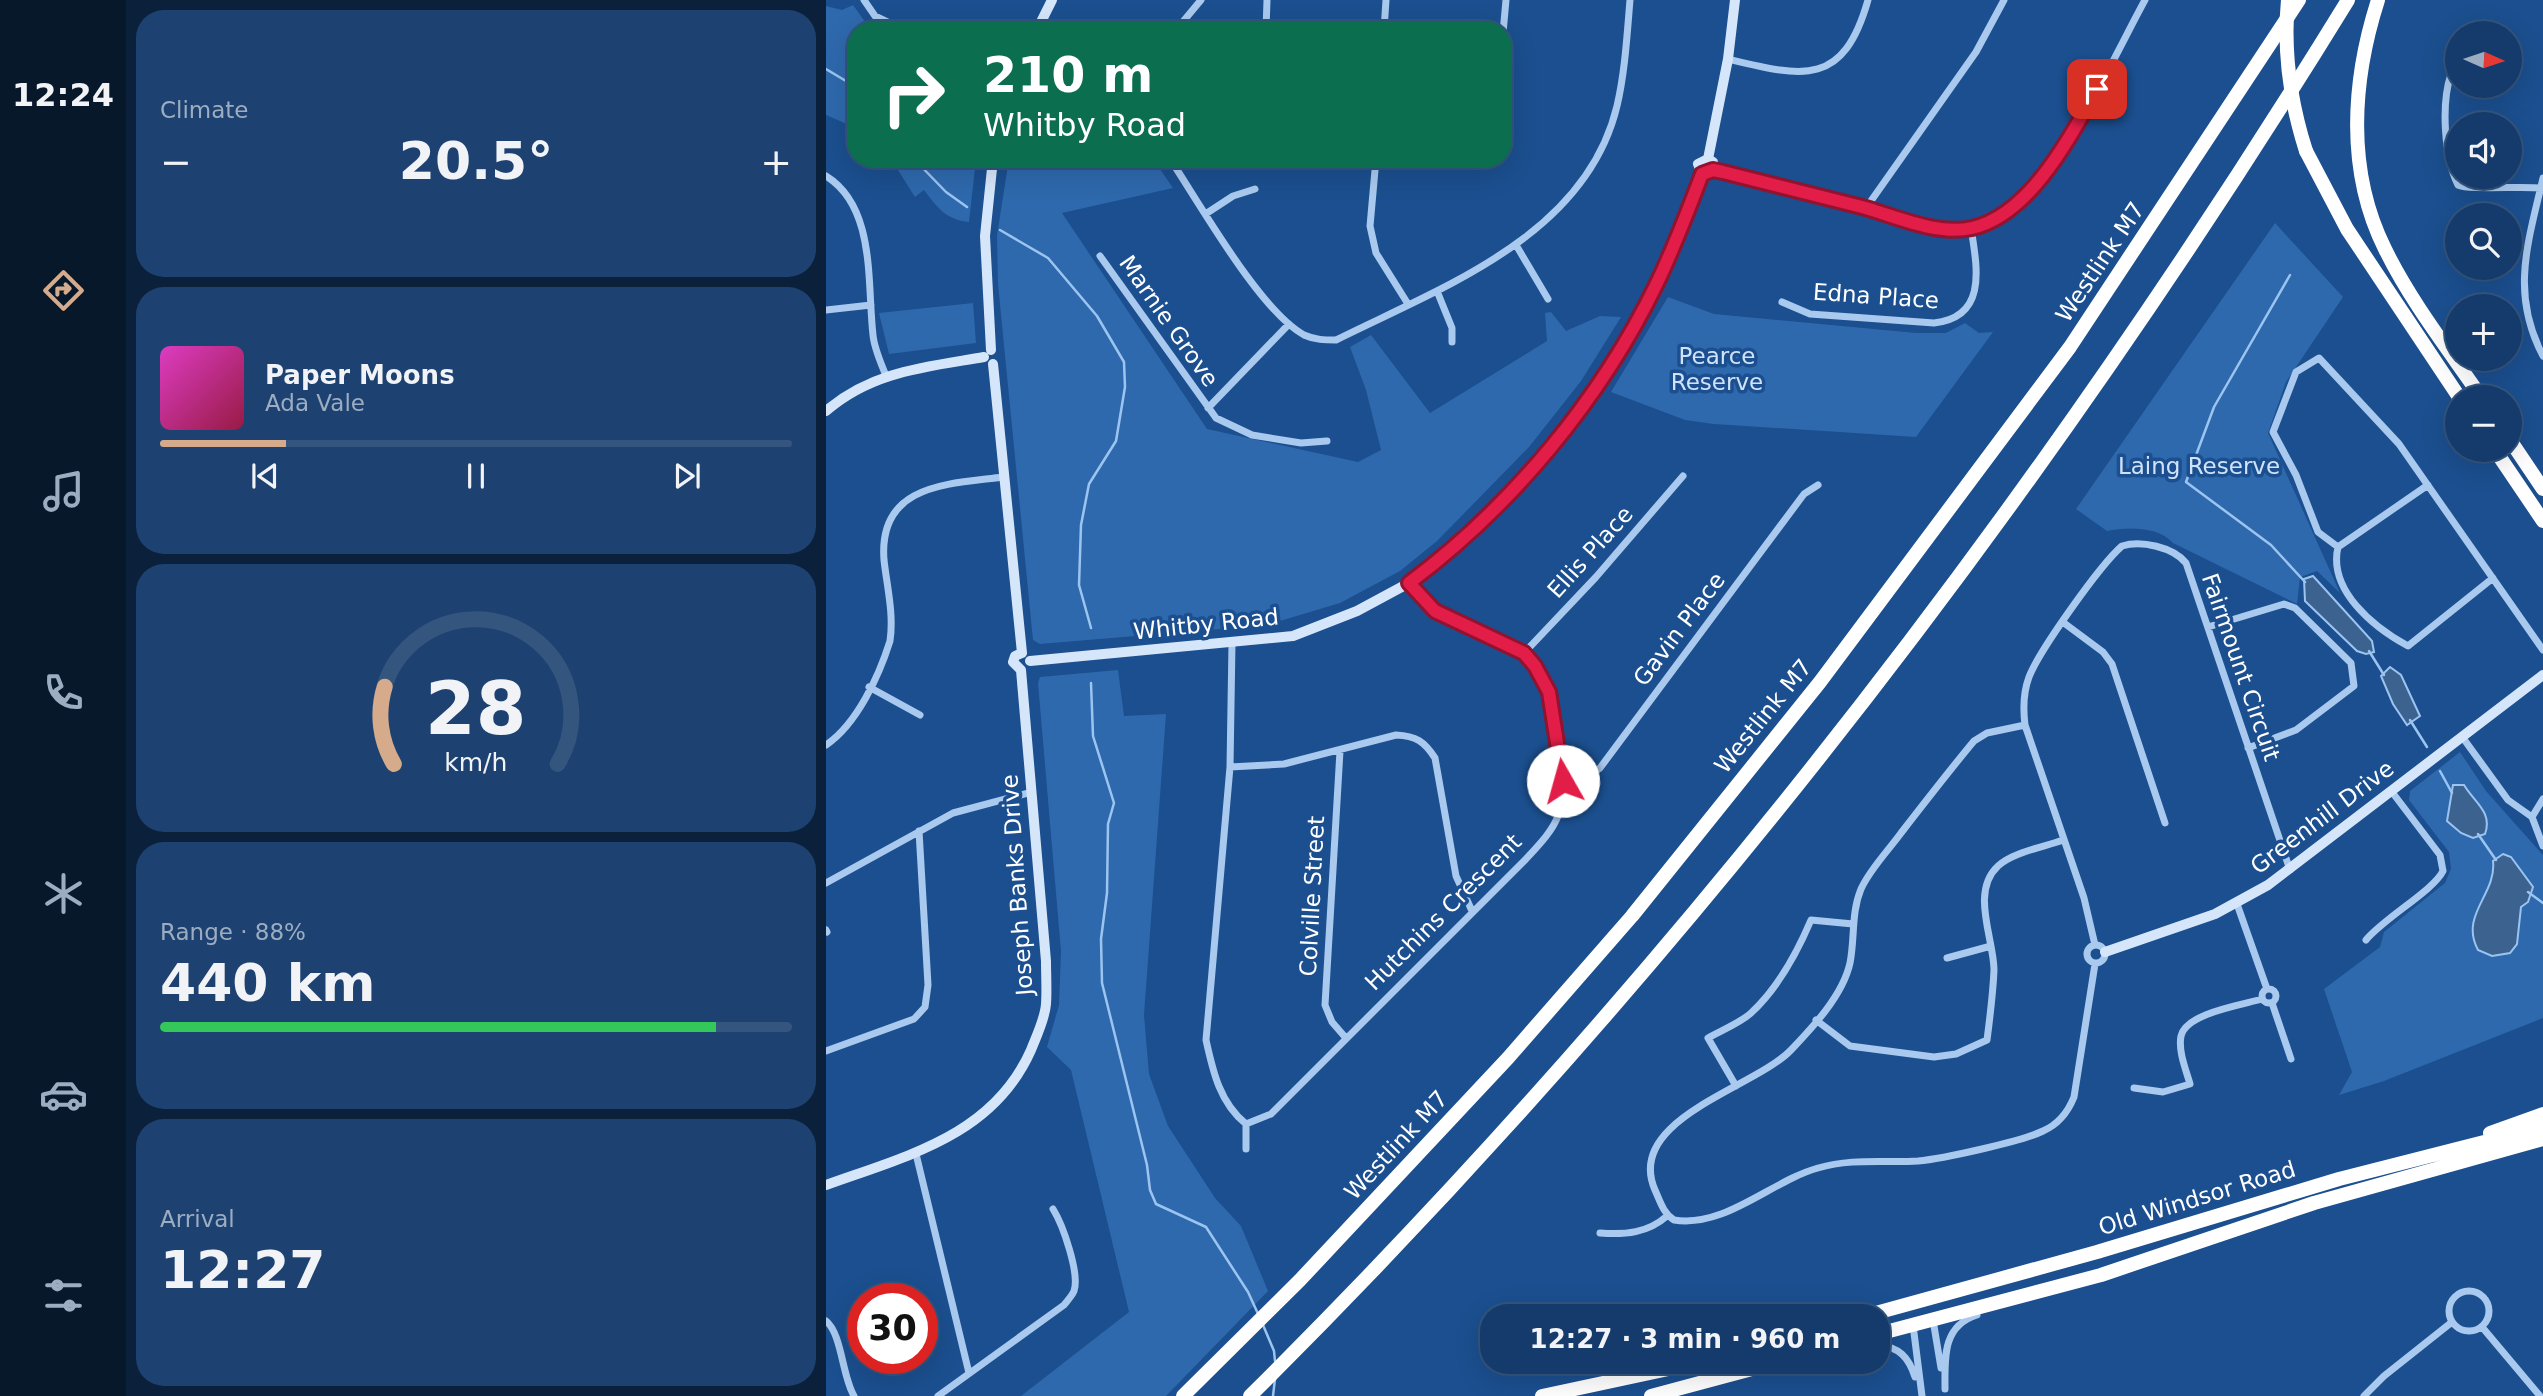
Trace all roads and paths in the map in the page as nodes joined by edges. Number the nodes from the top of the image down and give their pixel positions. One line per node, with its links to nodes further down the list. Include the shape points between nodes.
1 (864, 0): 16 (street, via 875,16)
2 (1052, 0): 17 (street)
3 (1201, 0): 18 (street)
4 (1267, 0): 19 (street)
5 (1386, 0): 20 (street)
6 (1506, 0): 21 (street)
7 (1630, 0): 36 (street, via 1617,108 1598,153 1571,193)
8 (1735, 0): 22 (street)
9 (1868, 0): 22 (street, via 1850,48 1828,65 1784,72)
10 (2004, 0): 33 (street, via 1976,52)
11 (2145, 0): 35 (street, via 2074,130 2033,189 1998,216)
12 (2288, 0): 49 (highway, bridge, via 2287,70 2306,151 2347,229)
13 (2299, 0): 139 (highway, Westlink M7, via 2070,347 1820,682 1632,916 1462,1109)
14 (2348, 0): 140 (highway, via 2262,141 2107,371 1980,550 1836,738 1629,992 1450,1191)
15 (2378, 0): 50 (highway, via 2362,56 2357,102 2357,139 2371,212 2399,276)
16 (885, 21)
17 (1042, 21)
18 (1184, 21)
19 (1266, 21)
20 (1385, 21)
21 (1504, 21)
22 (1728, 59): 26 (street, Whitby Road, via 1708,159 1698,164)
23 (992, 168): 47 (street, via 985,236)
24 (1176, 168): 34 (street)
25 (1375, 168): 41 (street, via 1370,226 1376,253)
26 (1707, 172): 33 (street); 64 (street, Whitby Road, via 1658,282 1592,392 1520,481)
27 (826, 176): 42 (street, via 841,186 858,215)
28 (2542, 182): 29 (street); 46 (street, via 2523,266 2523,289 2525,312)
29 (2522, 184)
30 (1255, 189): 34 (street)
31 (2464, 189): 32 (street)
32 (2460, 197)
33 (1866, 208): 35 (street, via 1934,228)
34 (1206, 213): 44 (street, via 1257,288)
35 (1971, 229): 40 (street, Edna Place, via 1977,268 1975,293 1964,312 1952,320 1934,323 1810,314)
36 (1516, 245): 38 (street); 39 (street)
37 (1100, 256): 51 (street, Marnie Grove)
38 (1437, 291): 41 (street); 45 (street, via 1452,328)
39 (1548, 299)
40 (1782, 302)
41 (1408, 304): 44 (street, via 1336,340 1317,340)
42 (871, 305): 43 (street); 48 (street, via 873,338)
43 (826, 310)
44 (1289, 324): 51 (street, Marnie Grove)
45 (1452, 342)
46 (2543, 356)
47 (989, 357): 48 (street, via 918,366); 57 (street)
48 (886, 376): 52 (street, via 843,396)
49 (2451, 385)
50 (2473, 385)
51 (1208, 408): 53 (street, Marnie Grove, via 1216,418 1252,435 1301,443)
52 (826, 411)
53 (1327, 441)
54 (2522, 458): 60 (highway)
55 (2503, 462): 61 (highway)
56 (1683, 475): 69 (street, Ellis Place, via 1596,578)
57 (1003, 477): 70 (street); 72 (street, via 926,488 911,497 892,521 884,557 891,641)
58 (1818, 485): 80 (street, Gavin Place, via 1804,494 1600,768 1584,779)
59 (2428, 485): 62 (street); 62 (street, via 2366,405 2319,358 2296,372 2273,432 2318,532); 63 (street)
60 (2543, 489)
61 (2543, 521)
62 (2338, 547): 63 (street, via 2336,570 2348,597 2408,646)
63 (2493, 578): 68 (street)
64 (1409, 583): 67 (street, Whitby Road, via 1299,635); 69 (street, via 1425,603 1446,618)
65 (2064, 623): 66 (street, Fairmount Circuit, via 2116,551 2140,544 2180,555); 74 (street, Fairmount Circuit, via 2028,679); 85 (street, via 2112,664)
66 (2208, 627): 77 (street, Fairmount Circuit); 77 (street, via 2284,604 2295,608 2351,663 2354,686 2296,730)
67 (1231, 643): 70 (street, Whitby Road); 79 (street)
68 (2543, 650)
69 (1524, 653): 80 (street, Hutchins Crescent, via 1549,692)
70 (1026, 657): 81 (street, Joseph Banks Drive, via 1029,667 1021,670)
71 (2543, 675): 75 (street, Greenhill Drive)
72 (869, 687): 73 (street); 76 (street, via 842,733)
73 (920, 715)
74 (2025, 725): 87 (street, Fairmount Circuit); 93 (street, via 1987,733 1974,741 1871,872 1861,889)
75 (2463, 738): 82 (street, Greenhill Drive); 84 (street, via 2508,800)
76 (826, 745)
77 (2248, 748): 89 (street, Fairmount Circuit)
78 (1340, 751): 79 (street, via 1284,764); 92 (street, via 1396,735 1415,736 1426,744 1435,758 1456,876); 104 (street, Colville Street, via 1325,1005)
79 (1230, 767): 110 (street, via 1206,1040 1228,1107)
80 (1563, 781): 92 (street, Hutchins Crescent, via 1558,818)
81 (1032, 792): 86 (street, via 953,813); 115 (street, Joseph Banks Drive, via 1045,943 1045,1011 1028,1056 997,1102 962,1131)
82 (2392, 792): 89 (street, Greenhill Drive); 94 (street, via 2440,855 2443,871)
83 (2543, 799): 84 (street)
84 (2532, 817): 88 (street)
85 (2165, 823)
86 (919, 831): 90 (street); 105 (street, via 925,1007 914,1019)
87 (2063, 840): 95 (street, Fairmount Circuit); 96 (street, via 2009,859 1990,877 1984,906)
88 (2543, 846)
89 (2290, 870): 91 (street, Greenhill Drive)
90 (826, 883)
91 (2237, 904): 97 (street, Greenhill Drive); 100 (street)
92 (1472, 911): 104 (street, Hutchins Crescent)
93 (1853, 924): 103 (street, via 1850,963); 107 (street, via 1811,920 1796,956 1750,1015 1708,1038)
94 (2366, 940)
95 (2095, 945): 97 (street); 99 (street, via 2086,956)
96 (1991, 946): 98 (street); 103 (street, via 1993,991 1987,1040 1955,1054 1934,1057 1850,1046)
97 (2105, 952): 99 (street, via 2103,960)
98 (1947, 958)
99 (2095, 964): 120 (street, via 2074,1097 2068,1112 2042,1132 1919,1161 1873,1160 1819,1168 1725,1211 1683,1221)
100 (2267, 989): 101 (street); 102 (street, via 2276,992)
101 (2262, 999): 102 (street); 108 (street, via 2197,1017 2185,1027 2180,1043 2190,1084 2163,1092)
102 (2272, 1003): 106 (street)
103 (1816, 1020): 107 (street, via 1776,1063)
104 (1345, 1037): 110 (street, Hutchins Crescent, via 1271,1114)
105 (826, 1051)
106 (2291, 1059)
107 (1736, 1086): 120 (street, via 1693,1109 1652,1154 1649,1174)
108 (2134, 1088)
109 (2543, 1114): 116 (highway)
110 (1246, 1124): 114 (street)
111 (2543, 1127): 116 (highway, Old Windsor Road)
112 (2543, 1139): 117 (highway, Old Windsor Road)
113 (2543, 1147): 117 (highway)
114 (1246, 1149)
115 (916, 1154): 118 (street, Joseph Banks Drive); 132 (street)
116 (2419, 1158): 123 (highway, Old Windsor Road)
117 (2432, 1171): 122 (highway, Old Windsor Road, via 2288,1211)
118 (826, 1185)
119 (1053, 1209): 132 (street, via 1062,1224 1074,1293)
120 (1667, 1216): 121 (street, via 1655,1227)
121 (1600, 1233)
122 (2101, 1275): 125 (highway, Old Windsor Road); 135 (street, via 1962,1322 1950,1333 1947,1344)
123 (1929, 1298): 124 (highway, Old Windsor Road); 125 (highway); 128 (highway)
124 (1890, 1309)
125 (1933, 1320): 128 (highway, Old Windsor Road); 135 (street)
126 (826, 1321): 137 (street, via 834,1328)
127 (2452, 1322): 129 (street, via 2469,1331); 129 (street, via 2453,1300 2469,1292 2487,1304); 143 (street)
128 (1913, 1324): 130 (highway, Old Windsor Road); 136 (street)
129 (2482, 1327): 144 (street)
130 (1890, 1331)
131 (1890, 1348): 136 (street, via 1904,1354)
132 (969, 1373): 138 (street)
133 (1645, 1374): 141 (highway)
134 (1733, 1374): 142 (highway)
135 (1946, 1392)
136 (1922, 1395)
137 (854, 1396)
138 (938, 1396)
139 (1183, 1396)
140 (1250, 1396)
141 (1542, 1396)
142 (1651, 1396)
143 (2364, 1396)
144 (2540, 1396)

